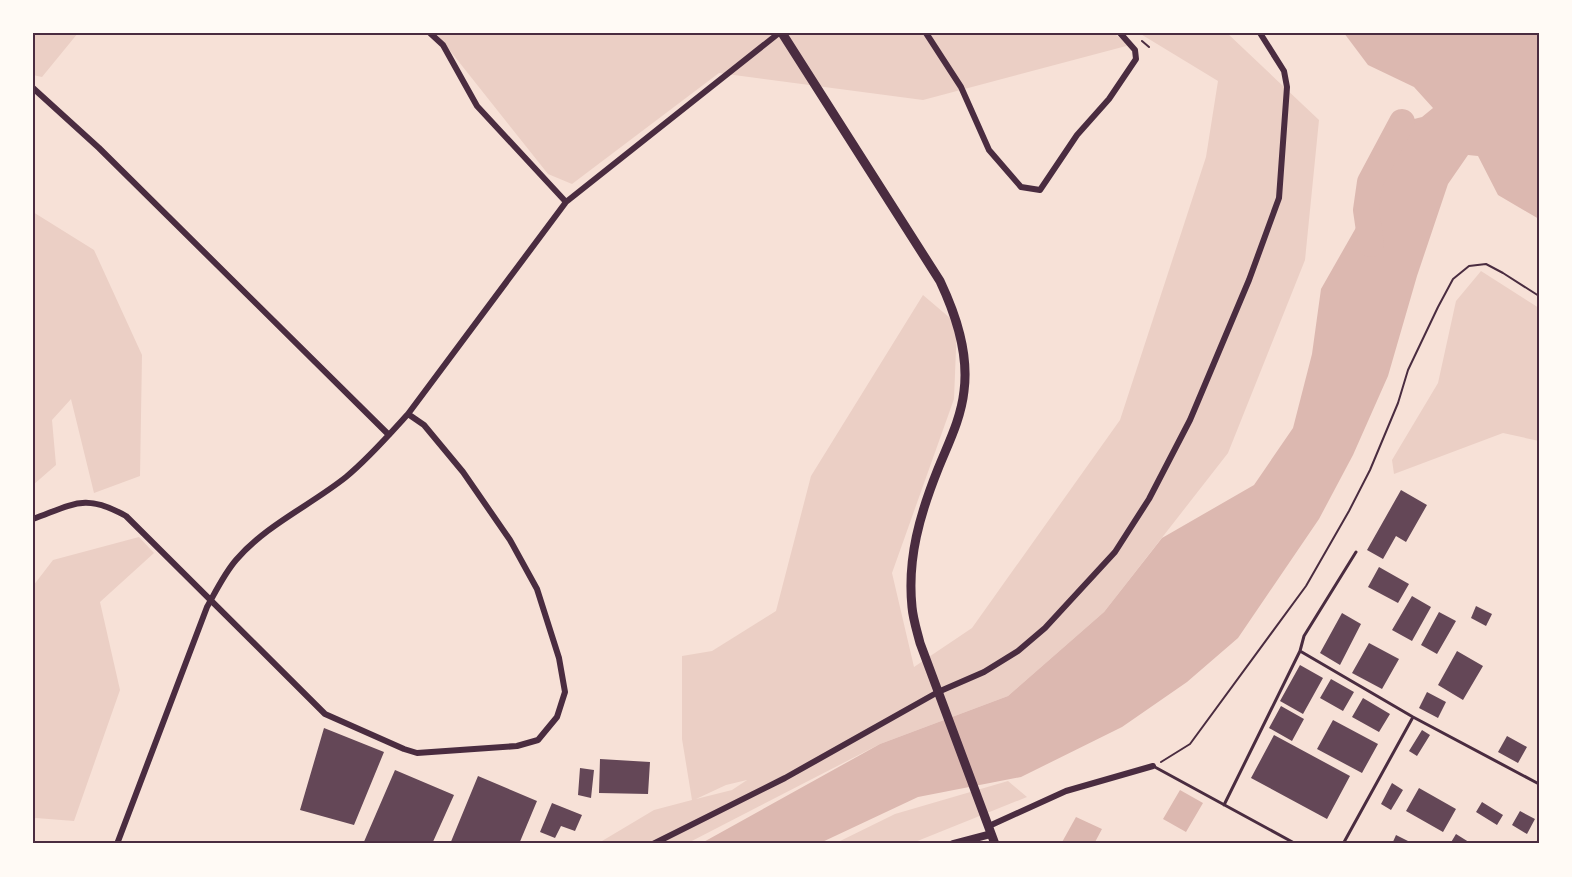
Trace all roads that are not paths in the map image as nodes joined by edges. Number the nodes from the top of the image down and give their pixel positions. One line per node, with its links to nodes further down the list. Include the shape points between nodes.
1 (430, 33): 7 (street, via 443,45 477,106)
2 (780, 33): 7 (street); 14 (main road, via 940,281 960,336 964,391 958,419 914,540 911,574 912,609)
3 (926, 33): 4 (street, via 961,87 989,150 1021,187 1040,190 1136,59 1135,50)
4 (1120, 33)
5 (1260, 33): 14 (street, via 1284,71 1287,87 1278,198 1249,280 1190,420 1149,499 1114,552 1045,628 1010,657)
6 (33, 88): 9 (street, via 99,148)
7 (566, 202): 8 (street)
8 (408, 414): 9 (street); 12 (street, via 424,424 463,472 510,540 537,589 559,658 565,692 557,717 538,740 517,746 417,753 404,748 325,714)
9 (389, 435): 12 (street, via 347,476 260,537 236,559)
10 (33, 519): 12 (street, via 80,502 107,506 126,516)
11 (1356, 552): 13 (lane, via 1304,636)
12 (211, 600): 21 (street)
13 (1300, 651): 15 (lane); 18 (lane)
14 (939, 695): 19 (main road); 22 (street)
15 (1413, 717): 17 (lane); 25 (lane)
16 (1153, 766): 18 (lane); 19 (street, via 1066,791)
17 (1539, 784)
18 (1224, 805): 24 (lane)
19 (992, 835): 23 (street)
20 (1539, 840): 26 (lane)
21 (117, 844)
22 (653, 844)
23 (953, 844)
24 (1296, 844)
25 (1343, 844)
26 (1537, 844)

